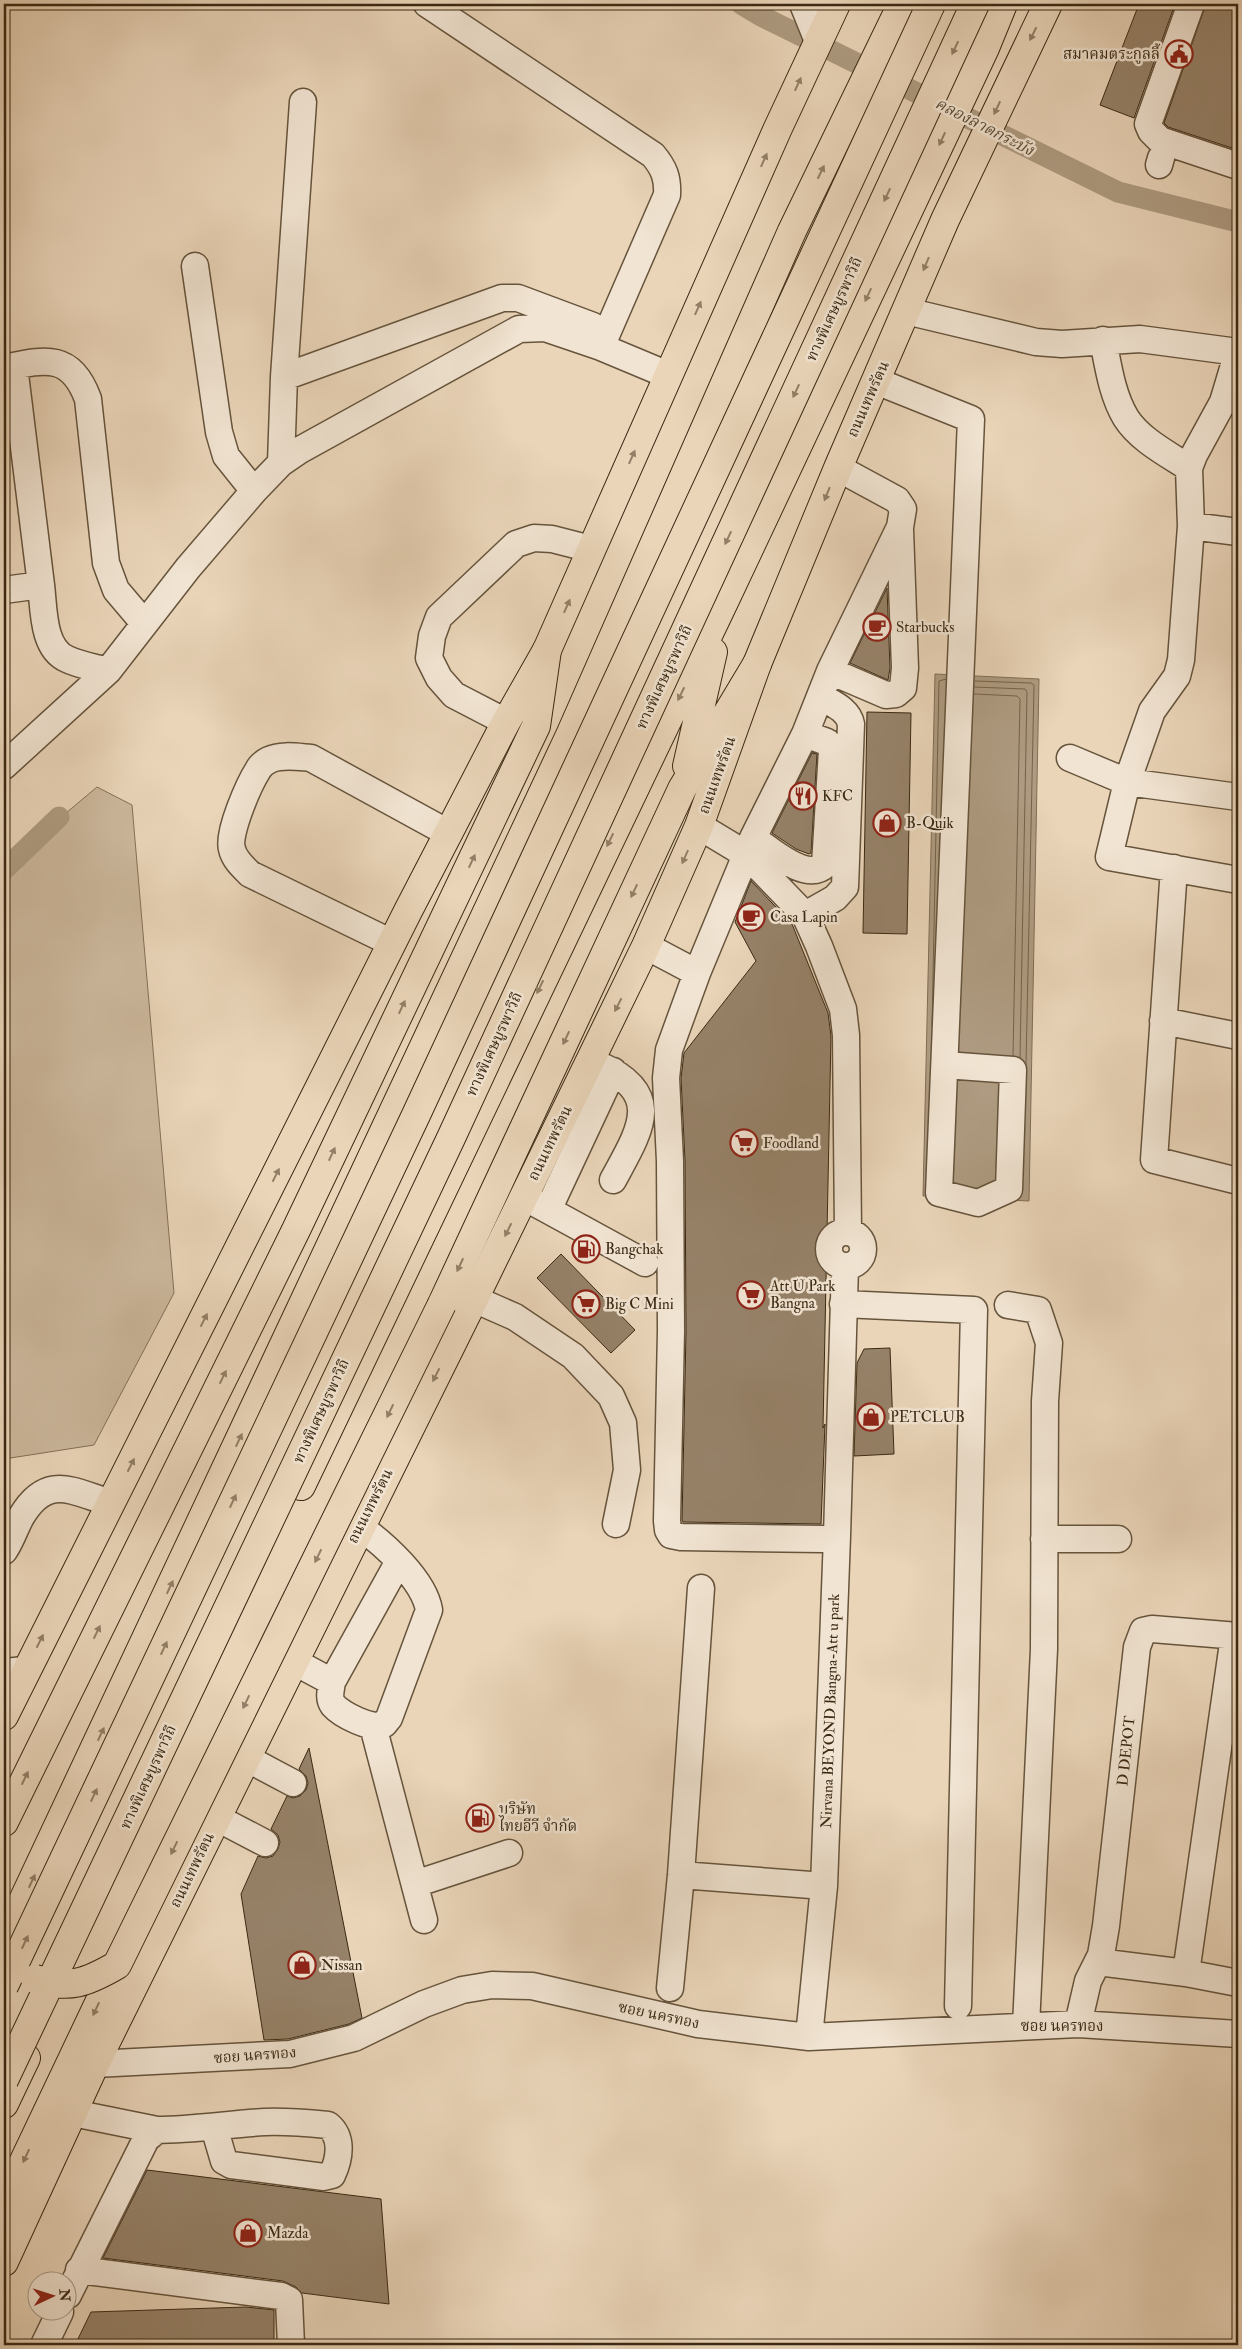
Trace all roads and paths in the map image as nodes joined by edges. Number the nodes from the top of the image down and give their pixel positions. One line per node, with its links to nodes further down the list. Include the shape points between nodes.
1 (427, 4): 15 (street, via 654,155 662,166 668,180 667,195)
2 (803, 4): 10 (street)
3 (836, 4): 10 (main road)
4 (931, 4): 100 (main road, one-way to 4, bridge, via 416,1115)
5 (975, 4): 108 (main road, ทางพิเศษบูรพาวิถี, one-way to 108, bridge, via 455,1129)
6 (1003, 4): 32 (main road, one-way to 32)
7 (1048, 4): 14 (main road, ถนนเทพรัตน, one-way to 14, via 945,220)
8 (1191, 4): 12 (street, via 1148,124 1160,140)
9 (901, 5): 41 (main road, one-way to 9, via 792,231)
10 (818, 41): 19 (main road, one-way to 10)
11 (303, 102): 20 (street)
12 (1238, 166)
13 (194, 266): 25 (street, via 219,432 226,456)
14 (906, 311): 16 (street, via 1036,342 1062,344); 21 (main road, ถนนเทพรัตน)
15 (605, 339): 19 (street); 20 (street, via 518,298 502,298); 22 (street, via 545,328 519,329)
16 (1103, 340): 17 (street, via 1140,339); 24 (street, via 1114,388 1126,418 1140,434)
17 (1238, 352): 24 (street, via 1223,402)
18 (9, 367): 31 (street); 33 (street, via 48,362 69,366 81,381 88,399 106,563 116,590)
19 (668, 374): 29 (main road, one-way to 19)
20 (284, 377): 22 (street)
21 (876, 381): 23 (main road, ถนนเทพรัตน); 59 (street, via 971,419)
22 (281, 463): 25 (street)
23 (838, 468): 27 (street, via 897,500 903,508); 35 (main road, ถนนเทพรัตน, one-way to 35)
24 (1189, 468): 26 (street)
25 (254, 491): 33 (street)
26 (1191, 526): 28 (street); 45 (street, via 1181,660 1177,676 1152,711)
27 (900, 527): 37 (street); 37 (street, via 903,688 896,694 886,695)
28 (1238, 532)
29 (591, 549): 34 (main road, one-way to 29); 39 (street, via 543,538 516,544 439,617 429,658 439,678 454,695)
30 (4, 584): 31 (street)
31 (41, 585): 36 (street, via 50,644 65,658)
32 (724, 602): 46 (main road); 109 (main road, one-way to 109)
33 (144, 623): 36 (street)
34 (547, 650): 39 (main road); 40 (main road)
35 (757, 664): 46 (main road); 48 (main road, ถนนเทพรัตน)
36 (108, 671): 44 (street)
37 (830, 672): 38 (street)
38 (820, 696): 42 (street); 53 (street, via 844,711 851,724 845,886 835,898)
39 (506, 722): 49 (main road)
40 (536, 726): 41 (main road); 87 (main road, one-way to 40, via 296,1230)
41 (571, 734): 94 (main road, one-way to 41)
42 (805, 734): 50 (street); 50 (street, via 827,742 832,755 826,866 818,870 804,870)
43 (1070, 758): 45 (street)
44 (4, 766)
45 (1127, 782): 47 (street); 51 (street, via 1109,857)
46 (682, 789): 97 (main road, one-way to 97, bridge, via 442,1304)
47 (1238, 797)
48 (699, 826): 50 (street); 55 (main road, ถนนเทพรัตน, one-way to 55)
49 (448, 833): 54 (main road); 54 (street, via 311,758 286,756 270,759 258,768 231,840 238,861 250,874)
50 (750, 846): 53 (street); 56 (street)
51 (1174, 868): 52 (street); 57 (street)
52 (1238, 880)
53 (805, 915): 67 (street, Nirvana BEYOND Bangna-Att u park, via 820,946 845,1020 848,1232 834,1237 830,1247 832,1258 845,1266)
54 (392, 943): 69 (main road, one-way to 54)
55 (646, 946): 56 (street); 60 (main road, ถนนเทพรัตน, one-way to 60)
56 (697, 972): 72 (street, via 666,1062 671,1321 668,1530 671,1535 681,1537 824,1539)
57 (1162, 1021): 58 (street); 62 (street, via 1154,1160)
58 (1238, 1036)
59 (945, 1065): 59 (street, via 939,1193 978,1203 1009,1189 1013,1070)
60 (601, 1066): 61 (street, via 631,1084 640,1099 642,1116 638,1132); 63 (main road, ถนนเทพรัตน); 64 (street)
61 (612, 1180)
62 (1238, 1181)
63 (524, 1197): 64 (street); 66 (main road, ถนนเทพรัตน, one-way to 66)
64 (548, 1210): 65 (street)
65 (645, 1263)
66 (474, 1299): 70 (street, via 514,1317 573,1356 611,1396 623,1423 627,1470); 71 (main road, ถนนเทพรัตน, one-way to 71)
67 (843, 1304): 72 (street, Nirvana BEYOND Bangna-Att u park); 102 (street, via 974,1310)
68 (1008, 1305): 73 (street, via 1038,1310 1049,1343 1045,1400)
69 (111, 1504): 75 (street, via 71,1490 56,1488 41,1492 21,1517); 80 (main road, one-way to 69)
70 (616, 1524)
71 (360, 1527): 76 (street, via 387,1546); 79 (main road, ถนนเทพรัตน)
72 (837, 1536): 92 (street, Nirvana BEYOND Bangna-Att u park)
73 (1044, 1539): 74 (street); 104 (street, via 1044,1649)
74 (1118, 1539)
75 (4, 1551)
76 (399, 1561): 81 (street); 83 (street, via 428,1600 429,1610 389,1718 384,1724)
77 (701, 1588): 90 (street)
78 (1236, 1636): 96 (street, D DEPOT, via 1143,1631 1137,1647 1107,1918); 98 (street, D DEPOT)
79 (293, 1661): 81 (street); 84 (main road, ถนนเทพรัตน)
80 (15, 1671): 82 (main road)
81 (332, 1682): 83 (street, via 332,1704 348,1717)
82 (4, 1716)
83 (373, 1726): 91 (street)
84 (246, 1758): 85 (street); 86 (main road, ถนนเทพรัตน)
85 (293, 1784)
86 (217, 1818): 88 (street); 107 (main road, ถนนเทพรัตน)
87 (4, 1822)
88 (265, 1843)
89 (509, 1853): 91 (street)
90 (681, 1875): 92 (street); 101 (street)
91 (415, 1884): 93 (street)
92 (824, 1886): 106 (street, Nirvana BEYOND Bangna-Att u park)
93 (424, 1920)
94 (4, 1941)
95 (4, 1960): 97 (main road, bridge, via 24,1975 53,1984 74,1985 93,1979)
96 (1098, 1962): 98 (street); 103 (street, D DEPOT, via 1088,1981)
97 (117, 1965): 113 (main road, one-way to 113)
98 (1186, 1973): 99 (street)
99 (1238, 1983)
100 (4, 1986)
101 (670, 1988)
102 (958, 2006)
103 (1078, 2024): 104 (street, ซอย นครทอง); 105 (street, ซอย นครทอง)
104 (1026, 2026): 106 (street, ซอย นครทอง)
105 (1238, 2034)
106 (809, 2036): 107 (street, ซอย นครทอง, via 698,2024 532,1986 492,1985 462,1990 424,2004 354,2038 290,2054)
107 (95, 2064): 110 (main road, ถนนเทพรัตน)
108 (4, 2080)
109 (4, 2104)
110 (73, 2113): 112 (street); 114 (main road, ถนนเทพรัตน)
111 (214, 2126): 112 (street)
112 (157, 2130): 115 (street, via 146,2140)
113 (4, 2203)
114 (4, 2262)
115 (79, 2270): 118 (street, via 281,2296 289,2300)
116 (55, 2322): 117 (street)
117 (44, 2345)
118 (291, 2345)

